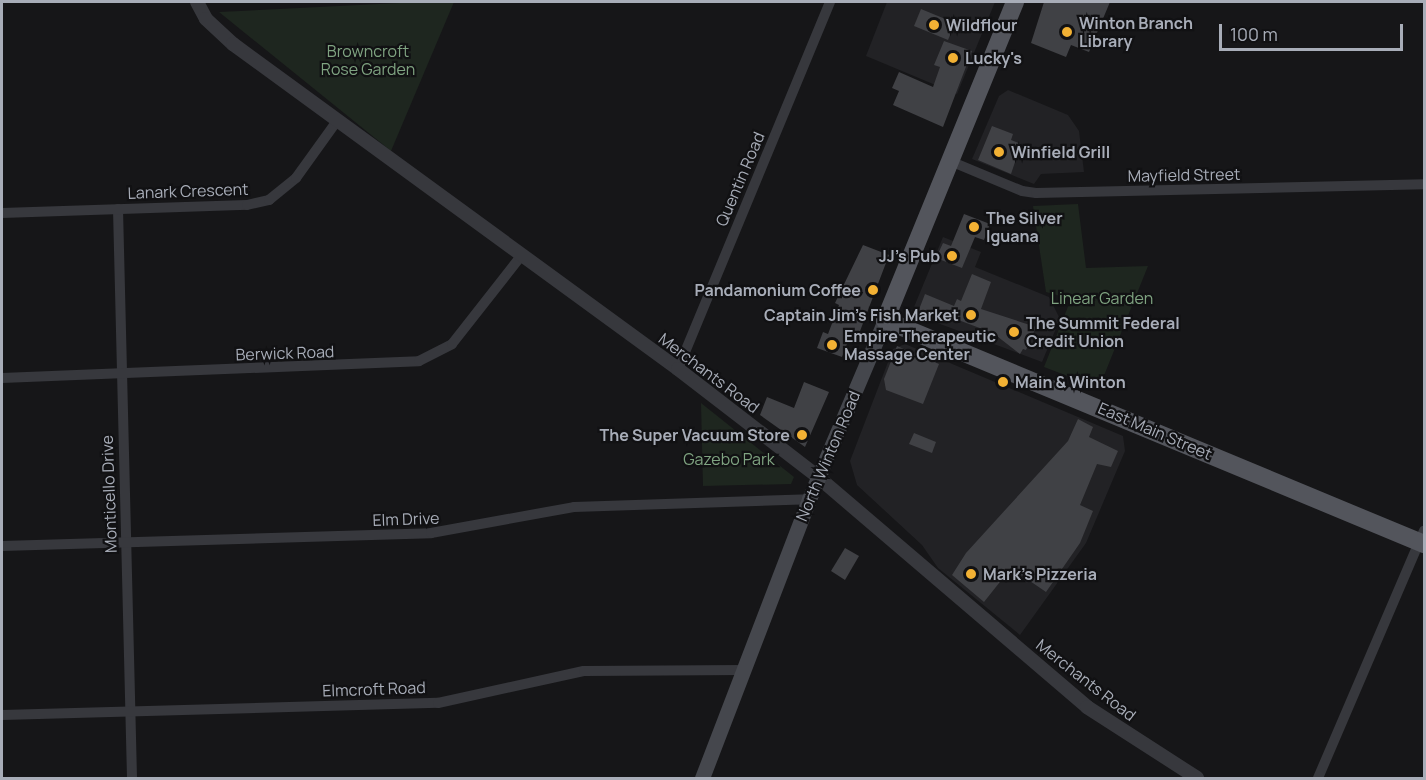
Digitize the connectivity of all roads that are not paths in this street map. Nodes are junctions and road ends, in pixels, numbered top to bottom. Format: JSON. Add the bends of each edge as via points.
{"nodes":[{"id":1,"x":197,"y":2,"type":"edge"},
{"id":2,"x":830,"y":2,"type":"edge"},
{"id":3,"x":1015,"y":2,"type":"edge"},
{"id":4,"x":337,"y":121,"type":"junction"},
{"id":5,"x":950,"y":161,"type":"junction"},
{"id":6,"x":1425,"y":184,"type":"edge"},
{"id":7,"x":118,"y":209,"type":"junction"},
{"id":8,"x":2,"y":213,"type":"edge"},
{"id":9,"x":521,"y":256,"type":"junction"},
{"id":10,"x":885,"y":320,"type":"junction"},
{"id":11,"x":678,"y":369,"type":"junction"},
{"id":12,"x":119,"y":374,"type":"junction"},
{"id":13,"x":2,"y":378,"type":"edge"},
{"id":14,"x":818,"y":477,"type":"junction"},
{"id":15,"x":809,"y":499,"type":"junction"},
{"id":16,"x":1423,"y":539,"type":"edge"},
{"id":17,"x":126,"y":543,"type":"junction"},
{"id":18,"x":2,"y":546,"type":"edge"},
{"id":19,"x":744,"y":670,"type":"junction"},
{"id":20,"x":130,"y":711,"type":"junction"},
{"id":21,"x":2,"y":715,"type":"edge"},
{"id":22,"x":132,"y":778,"type":"edge"},
{"id":23,"x":702,"y":778,"type":"edge"},
{"id":24,"x":1197,"y":778,"type":"edge"},
{"id":25,"x":1318,"y":778,"type":"edge"}],
"edges":[{"from":1,"to":4,"type":"street","name":"Merchants Road","via":[[214,28]]},
{"from":2,"to":11,"type":"street","name":"Quentin Road"},
{"from":3,"to":5,"type":"main road","name":"North Winton Road"},
{"from":4,"to":7,"type":"street","name":"Lanark Crescent","via":[[296,178],[269,200],[247,205]]},
{"from":4,"to":9,"type":"street","name":"Merchants Road"},
{"from":5,"to":6,"type":"street","name":"Mayfield Street","via":[[1022,191],[1036,193]]},
{"from":5,"to":10,"type":"main road","name":"North Winton Road"},
{"from":7,"to":8,"type":"street","name":"Lanark Crescent"},
{"from":7,"to":12,"type":"street","name":"Monticello Drive"},
{"from":9,"to":11,"type":"street","name":"Merchants Road"},
{"from":9,"to":12,"type":"street","name":"Berwick Road","via":[[458,338],[442,351],[419,361]]},
{"from":10,"to":14,"type":"main road","name":"North Winton Road"},
{"from":10,"to":16,"type":"main road","name":"East Main Street"},
{"from":11,"to":14,"type":"street","name":"Merchants Road"},
{"from":12,"to":13,"type":"street","name":"Berwick Road"},
{"from":12,"to":17,"type":"street","name":"Monticello Drive"},
{"from":14,"to":15,"type":"main road","name":"North Winton Road"},
{"from":14,"to":24,"type":"street","name":"Merchants Road","via":[[1087,707]]},
{"from":15,"to":17,"type":"street","name":"Elm Drive","via":[[574,507],[431,533]]},
{"from":15,"to":19,"type":"main road","name":"North Winton Road"},
{"from":16,"to":25,"type":"street"},
{"from":17,"to":18,"type":"street","name":"Elm Drive"},
{"from":17,"to":20,"type":"street","name":"Monticello Drive"},
{"from":19,"to":20,"type":"street","name":"Elmcroft Road","via":[[584,671],[438,703]]},
{"from":19,"to":23,"type":"main road","name":"North Winton Road"},
{"from":20,"to":21,"type":"street","name":"Elmcroft Road"},
{"from":20,"to":22,"type":"street","name":"Monticello Drive"}]}
